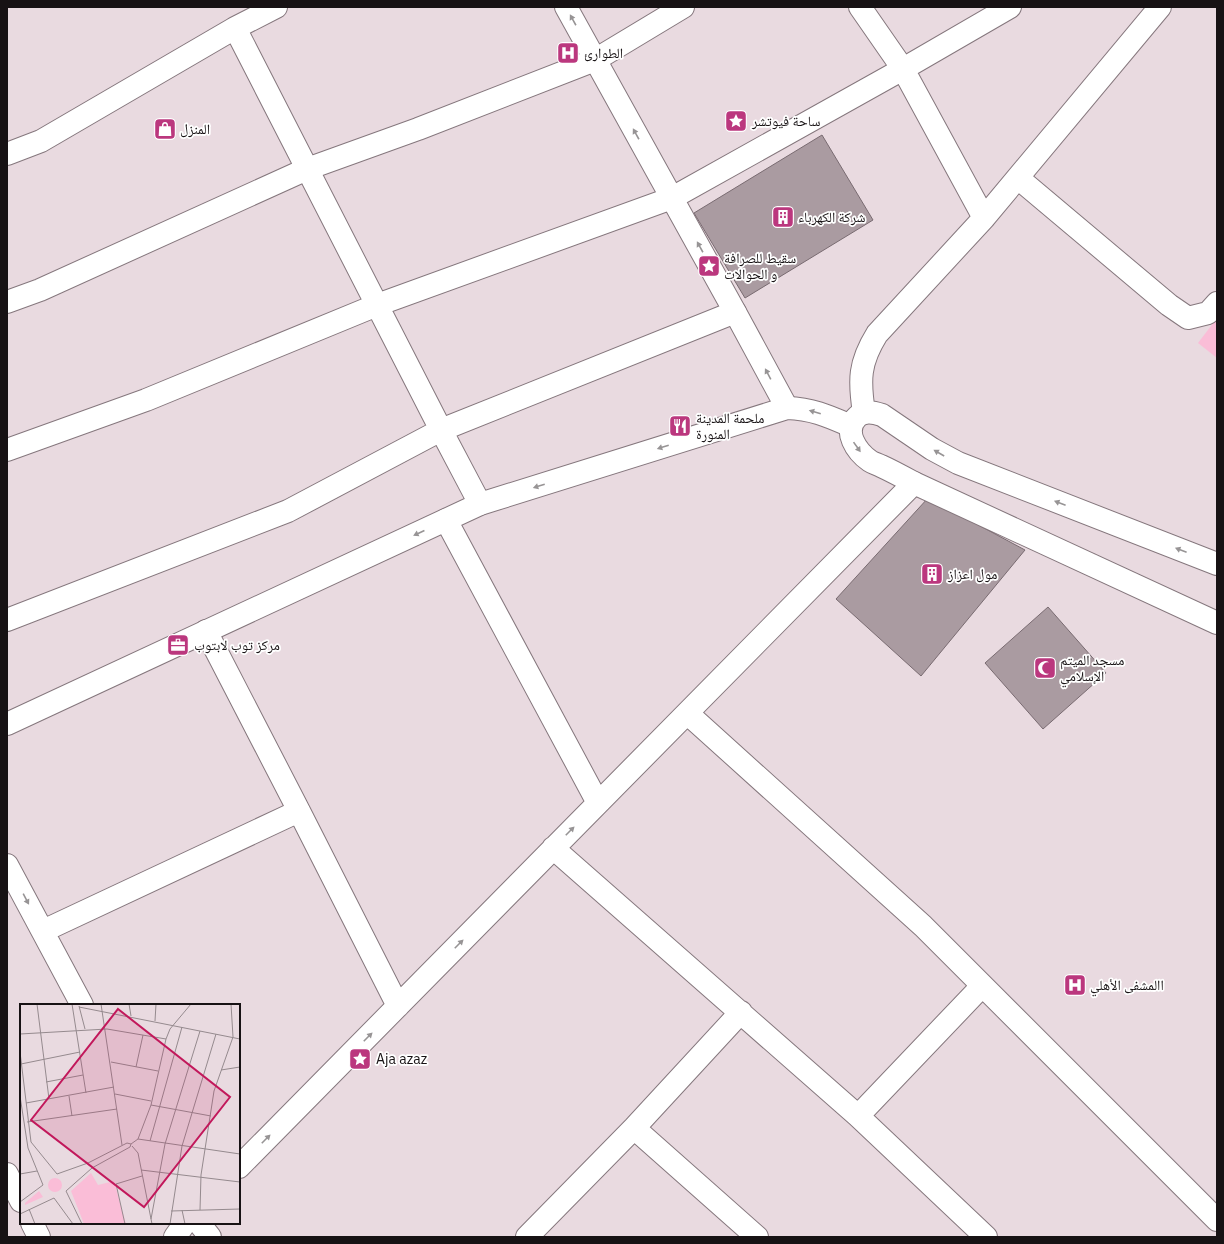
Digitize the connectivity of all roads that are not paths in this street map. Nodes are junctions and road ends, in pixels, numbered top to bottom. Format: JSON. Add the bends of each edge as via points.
{"nodes":[{"id":1,"x":276,"y":7,"type":"edge"},
{"id":2,"x":566,"y":7,"type":"edge"},
{"id":3,"x":683,"y":7,"type":"edge"},
{"id":4,"x":860,"y":7,"type":"edge"},
{"id":5,"x":1010,"y":7,"type":"edge"},
{"id":6,"x":1160,"y":7,"type":"edge"},
{"id":7,"x":235,"y":28,"type":"junction"},
{"id":8,"x":595,"y":60,"type":"junction"},
{"id":9,"x":903,"y":69,"type":"junction"},
{"id":10,"x":7,"y":154,"type":"edge"},
{"id":11,"x":307,"y":169,"type":"junction"},
{"id":12,"x":1018,"y":178,"type":"junction"},
{"id":13,"x":672,"y":198,"type":"junction"},
{"id":14,"x":984,"y":218,"type":"junction"},
{"id":15,"x":7,"y":302,"type":"edge"},
{"id":16,"x":1217,"y":303,"type":"edge"},
{"id":17,"x":377,"y":305,"type":"junction"},
{"id":18,"x":735,"y":312,"type":"junction"},
{"id":19,"x":787,"y":408,"type":"junction"},
{"id":20,"x":858,"y":419,"type":"junction"},
{"id":21,"x":441,"y":430,"type":"junction"},
{"id":22,"x":7,"y":450,"type":"edge"},
{"id":23,"x":914,"y":483,"type":"junction"},
{"id":24,"x":480,"y":504,"type":"junction"},
{"id":25,"x":446,"y":520,"type":"junction"},
{"id":26,"x":1217,"y":564,"type":"edge"},
{"id":27,"x":1216,"y":619,"type":"edge"},
{"id":28,"x":7,"y":620,"type":"edge"},
{"id":29,"x":206,"y":632,"type":"junction"},
{"id":30,"x":687,"y":713,"type":"junction"},
{"id":31,"x":7,"y":724,"type":"edge"},
{"id":32,"x":598,"y":803,"type":"junction"},
{"id":33,"x":299,"y":811,"type":"junction"},
{"id":34,"x":553,"y":848,"type":"junction"},
{"id":35,"x":7,"y":865,"type":"edge"},
{"id":36,"x":43,"y":932,"type":"junction"},
{"id":37,"x":982,"y":986,"type":"junction"},
{"id":38,"x":81,"y":1004,"type":"edge"},
{"id":39,"x":398,"y":1006,"type":"junction"},
{"id":40,"x":741,"y":1012,"type":"junction"},
{"id":41,"x":858,"y":1116,"type":"junction"},
{"id":42,"x":634,"y":1128,"type":"junction"},
{"id":43,"x":240,"y":1166,"type":"edge"},
{"id":44,"x":7,"y":1174,"type":"edge"},
{"id":45,"x":20,"y":1199,"type":"edge"},
{"id":46,"x":1217,"y":1220,"type":"edge"},
{"id":47,"x":32,"y":1224,"type":"edge"},
{"id":48,"x":184,"y":1224,"type":"edge"},
{"id":49,"x":200,"y":1224,"type":"edge"},
{"id":50,"x":39,"y":1237,"type":"edge"},
{"id":51,"x":175,"y":1237,"type":"edge"},
{"id":52,"x":210,"y":1237,"type":"edge"},
{"id":53,"x":527,"y":1237,"type":"edge"},
{"id":54,"x":757,"y":1237,"type":"edge"},
{"id":55,"x":986,"y":1237,"type":"edge"}],
"edges":[{"from":1,"to":7,"type":"street"},
{"from":8,"to":2,"type":"street","one_way":true},
{"from":3,"to":8,"type":"street"},
{"from":4,"to":9,"type":"street"},
{"from":5,"to":9,"type":"street"},
{"from":6,"to":12,"type":"street"},
{"from":7,"to":10,"type":"street","via":[[41,141]]},
{"from":7,"to":11,"type":"street"},
{"from":8,"to":11,"type":"street"},
{"from":13,"to":8,"type":"street","one_way":true},
{"from":9,"to":13,"type":"street"},
{"from":9,"to":14,"type":"street"},
{"from":11,"to":15,"type":"street","via":[[47,287]]},
{"from":11,"to":17,"type":"street"},
{"from":12,"to":14,"type":"street"},
{"from":12,"to":16,"type":"street","via":[[1168,306],[1188,318],[1208,313]]},
{"from":13,"to":17,"type":"street"},
{"from":18,"to":13,"type":"street","one_way":true},
{"from":14,"to":20,"type":"street","via":[[886,324],[870,345],[864,357],[861,373]]},
{"from":17,"to":21,"type":"street"},
{"from":17,"to":22,"type":"street","via":[[146,400]]},
{"from":19,"to":18,"type":"street","one_way":true},
{"from":18,"to":21,"type":"street"},
{"from":20,"to":19,"type":"street","one_way":true,"via":[[802,408]]},
{"from":19,"to":24,"type":"street","one_way":true},
{"from":20,"to":23,"type":"street","one_way":true,"via":[[850,435],[862,454],[870,461]]},
{"from":26,"to":20,"type":"street","one_way":true,"via":[[958,463],[932,449],[882,415],[874,412]]},
{"from":21,"to":24,"type":"street"},
{"from":21,"to":28,"type":"street","via":[[288,511]]},
{"from":23,"to":27,"type":"street"},
{"from":23,"to":30,"type":"street"},
{"from":24,"to":25,"type":"street"},
{"from":25,"to":29,"type":"street","one_way":true},
{"from":25,"to":32,"type":"street"},
{"from":29,"to":31,"type":"street"},
{"from":29,"to":33,"type":"street"},
{"from":30,"to":32,"type":"street"},
{"from":30,"to":37,"type":"street","via":[[923,926]]},
{"from":34,"to":32,"type":"street","one_way":true},
{"from":33,"to":36,"type":"street"},
{"from":33,"to":39,"type":"street"},
{"from":39,"to":34,"type":"street","one_way":true},
{"from":34,"to":40,"type":"street"},
{"from":35,"to":36,"type":"street","one_way":true},
{"from":36,"to":38,"type":"street"},
{"from":37,"to":41,"type":"street"},
{"from":37,"to":46,"type":"street"},
{"from":43,"to":39,"type":"street","one_way":true},
{"from":40,"to":41,"type":"street"},
{"from":40,"to":42,"type":"street"},
{"from":41,"to":55,"type":"street"},
{"from":42,"to":53,"type":"street"},
{"from":42,"to":54,"type":"street"},
{"from":44,"to":45,"type":"street"},
{"from":47,"to":50,"type":"street"},
{"from":48,"to":51,"type":"street"},
{"from":49,"to":52,"type":"street"}]}
